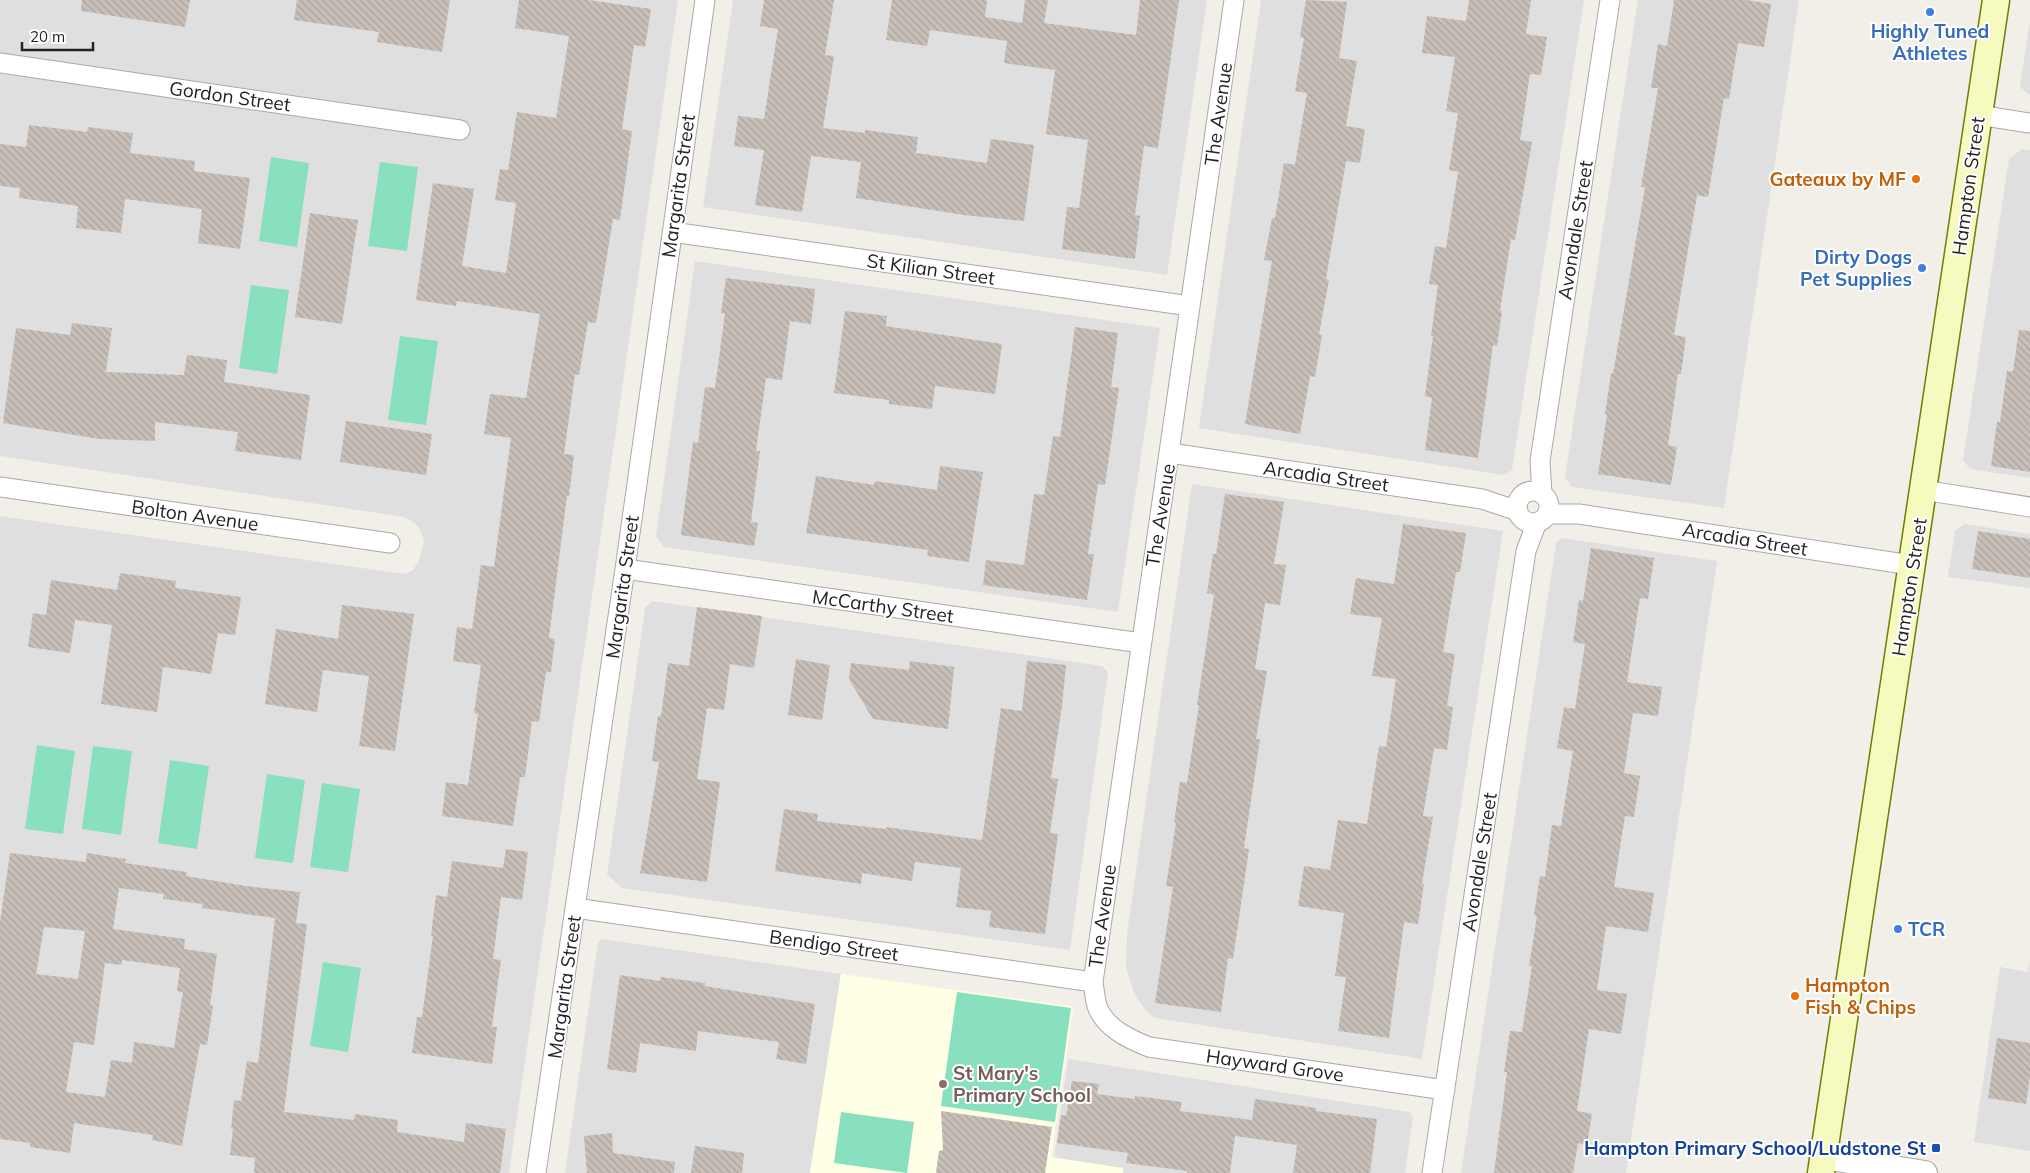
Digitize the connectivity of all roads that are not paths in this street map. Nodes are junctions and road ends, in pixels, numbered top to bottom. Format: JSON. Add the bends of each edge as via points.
{"nodes":[{"id":1,"x":705,"y":0,"type":"edge"},
{"id":2,"x":1234,"y":0,"type":"edge"},
{"id":3,"x":1610,"y":0,"type":"edge"},
{"id":4,"x":1996,"y":0,"type":"edge"},
{"id":5,"x":0,"y":63,"type":"edge"},
{"id":6,"x":1978,"y":115,"type":"junction"},
{"id":7,"x":2030,"y":123,"type":"edge"},
{"id":8,"x":460,"y":130,"type":"dead end"},
{"id":9,"x":672,"y":232,"type":"junction"},
{"id":10,"x":1190,"y":306,"type":"junction"},
{"id":11,"x":1170,"y":453,"type":"junction"},
{"id":12,"x":0,"y":487,"type":"edge"},
{"id":13,"x":1923,"y":490,"type":"junction"},
{"id":14,"x":1533,"y":507,"type":"junction"},
{"id":15,"x":2030,"y":507,"type":"edge"},
{"id":16,"x":390,"y":543,"type":"dead end"},
{"id":17,"x":1911,"y":565,"type":"junction"},
{"id":18,"x":625,"y":569,"type":"junction"},
{"id":19,"x":1141,"y":643,"type":"junction"},
{"id":20,"x":575,"y":908,"type":"junction"},
{"id":21,"x":1093,"y":982,"type":"junction"},
{"id":22,"x":1110,"y":1026,"type":"joint"},
{"id":23,"x":1445,"y":1090,"type":"junction"},
{"id":24,"x":1822,"y":1165,"type":"edge"},
{"id":25,"x":536,"y":1173,"type":"edge"},
{"id":26,"x":1432,"y":1173,"type":"edge"},
{"id":27,"x":1925,"y":1173,"type":"edge"}],
"edges":[{"from":1,"to":9,"type":"street","name":"Margarita Street"},
{"from":2,"to":10,"type":"street","name":"The Avenue"},
{"from":3,"to":14,"type":"street","name":"Avondale Street"},
{"from":4,"to":6,"type":"main road","name":"Hampton Street"},
{"from":5,"to":8,"type":"street","name":"Gordon Street"},
{"from":6,"to":7,"type":"street"},
{"from":6,"to":13,"type":"main road","name":"Hampton Street"},
{"from":9,"to":10,"type":"street","name":"St Kilian Street"},
{"from":9,"to":18,"type":"street","name":"Margarita Street"},
{"from":10,"to":11,"type":"street","name":"The Avenue"},
{"from":11,"to":14,"type":"street","name":"Arcadia Street"},
{"from":11,"to":19,"type":"street","name":"The Avenue"},
{"from":12,"to":16,"type":"street","name":"Bolton Avenue"},
{"from":13,"to":15,"type":"street"},
{"from":13,"to":17,"type":"main road","name":"Hampton Street"},
{"from":14,"to":17,"type":"street","name":"Arcadia Street"},
{"from":14,"to":23,"type":"street","name":"Avondale Street"},
{"from":17,"to":24,"type":"main road","name":"Hampton Street"},
{"from":18,"to":19,"type":"street","name":"McCarthy Street"},
{"from":18,"to":20,"type":"street","name":"Margarita Street"},
{"from":19,"to":21,"type":"street","name":"The Avenue"},
{"from":20,"to":21,"type":"street","name":"Bendigo Street"},
{"from":20,"to":25,"type":"street","name":"Margarita Street"},
{"from":21,"to":22,"type":"street","name":"The Avenue","via":[[1098,1007]]},
{"from":22,"to":23,"type":"street","name":"Hayward Grove","via":[[1127,1038],[1149,1046]]},
{"from":23,"to":26,"type":"street","name":"Avondale Street"},
{"from":24,"to":27,"type":"street"}]}
